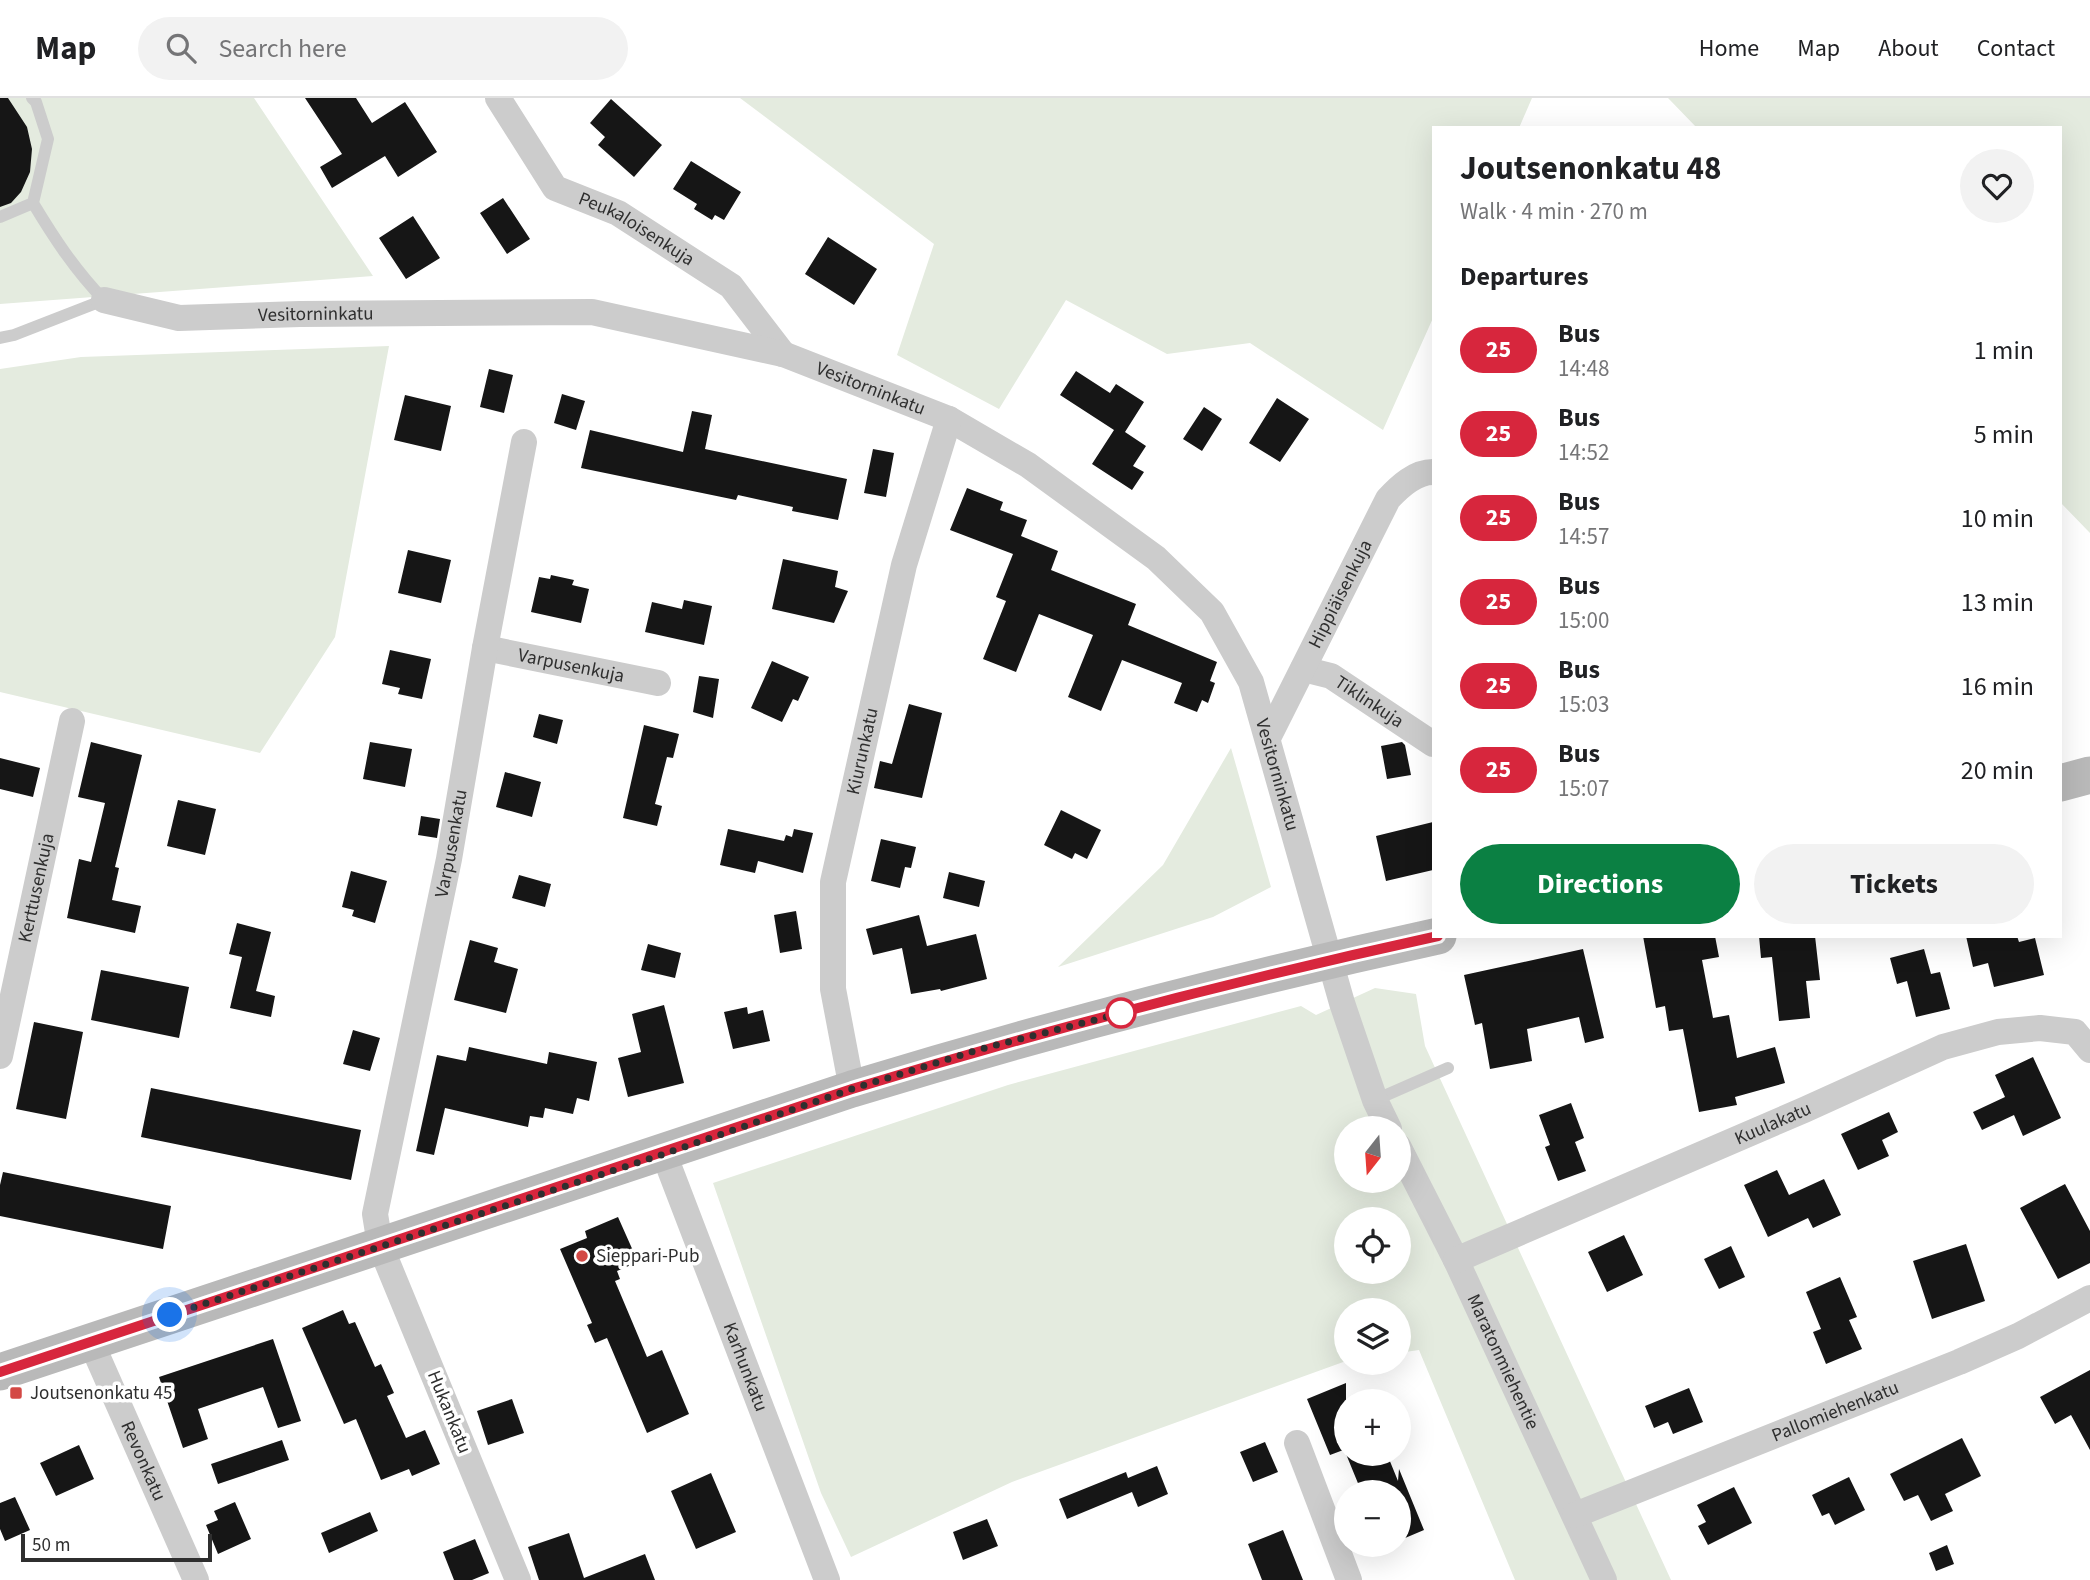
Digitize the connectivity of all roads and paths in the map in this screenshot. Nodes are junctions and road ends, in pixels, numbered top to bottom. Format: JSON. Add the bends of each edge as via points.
{"nodes":[{"id":1,"x":32,"y":98,"type":"edge"},
{"id":2,"x":498,"y":98,"type":"edge"},
{"id":3,"x":33,"y":203,"type":"junction"},
{"id":4,"x":0,"y":217,"type":"edge"},
{"id":5,"x":104,"y":300,"type":"junction"},
{"id":6,"x":0,"y":338,"type":"edge"},
{"id":7,"x":783,"y":354,"type":"junction"},
{"id":8,"x":949,"y":419,"type":"junction"},
{"id":9,"x":524,"y":442,"type":"dead end"},
{"id":10,"x":1432,"y":472,"type":"edge"},
{"id":11,"x":485,"y":648,"type":"junction"},
{"id":12,"x":1303,"y":669,"type":"junction"},
{"id":13,"x":657,"y":683,"type":"dead end"},
{"id":14,"x":72,"y":720,"type":"dead end"},
{"id":15,"x":1268,"y":738,"type":"junction"},
{"id":16,"x":1432,"y":743,"type":"edge"},
{"id":17,"x":2090,"y":775,"type":"edge"},
{"id":18,"x":2062,"y":782,"type":"edge"},
{"id":19,"x":1432,"y":937,"type":"edge"},
{"id":20,"x":1329,"y":960,"type":"junction"},
{"id":21,"x":2090,"y":1050,"type":"edge"},
{"id":22,"x":0,"y":1056,"type":"edge"},
{"id":23,"x":1448,"y":1068,"type":"dead end"},
{"id":24,"x":852,"y":1089,"type":"junction"},
{"id":25,"x":1375,"y":1100,"type":"junction"},
{"id":26,"x":1383,"y":1116,"type":"edge"},
{"id":27,"x":664,"y":1154,"type":"junction"},
{"id":28,"x":1411,"y":1172,"type":"edge"},
{"id":29,"x":380,"y":1245,"type":"junction"},
{"id":30,"x":1456,"y":1260,"type":"junction"},
{"id":31,"x":2090,"y":1298,"type":"edge"},
{"id":32,"x":92,"y":1342,"type":"junction"},
{"id":33,"x":0,"y":1372,"type":"edge"},
{"id":34,"x":1297,"y":1443,"type":"dead end"},
{"id":35,"x":1576,"y":1515,"type":"junction"},
{"id":36,"x":196,"y":1580,"type":"edge"},
{"id":37,"x":518,"y":1580,"type":"edge"},
{"id":38,"x":827,"y":1580,"type":"edge"},
{"id":39,"x":1349,"y":1580,"type":"edge"},
{"id":40,"x":1604,"y":1580,"type":"edge"}],
"edges":[{"from":1,"to":3,"type":"lane","via":[[48,139]]},
{"from":2,"to":7,"type":"street","name":"Peukaloisenkuja","via":[[555,188],[618,213],[731,286]]},
{"from":3,"to":4,"type":"lane"},
{"from":3,"to":5,"type":"lane","via":[[59,246]]},
{"from":5,"to":6,"type":"lane"},
{"from":5,"to":7,"type":"street","name":"Vesitorninkatu","via":[[179,318],[592,312]]},
{"from":7,"to":8,"type":"street","name":"Vesitorninkatu"},
{"from":8,"to":15,"type":"street","name":"Vesitorninkatu","via":[[1028,465],[1156,558],[1212,612],[1251,682]]},
{"from":8,"to":24,"type":"street","name":"Kiurunkatu","via":[[904,565],[833,882],[833,989]]},
{"from":9,"to":11,"type":"street","name":"Varpusenkatu"},
{"from":10,"to":12,"type":"street","name":"Hippiäisenkuja","via":[[1413,477],[1388,499]]},
{"from":11,"to":13,"type":"street","name":"Varpusenkuja"},
{"from":11,"to":29,"type":"street","name":"Varpusenkatu","via":[[449,859],[374,1214]]},
{"from":12,"to":15,"type":"street","name":"Hippiäisenkuja"},
{"from":12,"to":16,"type":"street","name":"Tiklinkuja","via":[[1331,676]]},
{"from":14,"to":22,"type":"street","name":"Kerttusenkuja"},
{"from":15,"to":20,"type":"street","name":"Vesitorninkatu"},
{"from":17,"to":18,"type":"main road"},
{"from":19,"to":20,"type":"main road"},
{"from":20,"to":24,"type":"main road","via":[[981,1049]]},
{"from":20,"to":25,"type":"street"},
{"from":21,"to":30,"type":"street","name":"Kuulakatu","via":[[2075,1032],[2040,1028],[1998,1032],[1943,1047]]},
{"from":23,"to":25,"type":"lane"},
{"from":24,"to":27,"type":"main road"},
{"from":25,"to":26,"type":"street"},
{"from":27,"to":29,"type":"main road"},
{"from":27,"to":38,"type":"street","name":"Karhunkatu"},
{"from":28,"to":30,"type":"street","name":"Maratonmiehentie"},
{"from":29,"to":32,"type":"main road"},
{"from":29,"to":37,"type":"street","name":"Hukankatu"},
{"from":30,"to":35,"type":"street","name":"Maratonmiehentie"},
{"from":31,"to":35,"type":"street","name":"Pallomiehenkatu","via":[[1959,1362]]},
{"from":32,"to":33,"type":"main road"},
{"from":32,"to":36,"type":"street","name":"Revonkatu"},
{"from":34,"to":39,"type":"street"},
{"from":35,"to":40,"type":"street","name":"Maratonmiehentie"}]}
